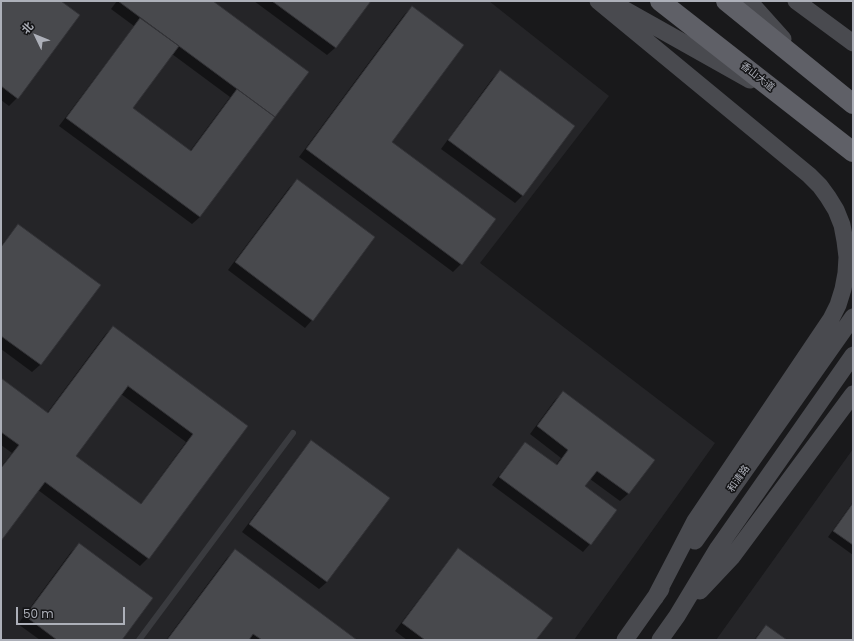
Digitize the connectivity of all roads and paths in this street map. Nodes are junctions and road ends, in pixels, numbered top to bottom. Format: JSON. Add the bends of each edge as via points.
{"nodes":[{"id":1,"x":598,"y":1,"type":"edge"},
{"id":2,"x":609,"y":1,"type":"edge"},
{"id":3,"x":660,"y":1,"type":"edge"},
{"id":4,"x":726,"y":1,"type":"edge"},
{"id":5,"x":749,"y":1,"type":"edge"},
{"id":6,"x":796,"y":1,"type":"edge"},
{"id":7,"x":853,"y":44,"type":"edge"},
{"id":8,"x":811,"y":70,"type":"junction"},
{"id":9,"x":786,"y":100,"type":"junction"},
{"id":10,"x":853,"y":104,"type":"edge"},
{"id":11,"x":853,"y":152,"type":"edge"},
{"id":12,"x":853,"y":317,"type":"edge"},
{"id":13,"x":853,"y":355,"type":"edge"},
{"id":14,"x":853,"y":394,"type":"edge"},
{"id":15,"x":293,"y":433,"type":"dead end"},
{"id":16,"x":655,"y":598,"type":"junction"},
{"id":17,"x":677,"y":616,"type":"junction"},
{"id":18,"x":139,"y":640,"type":"edge"},
{"id":19,"x":625,"y":640,"type":"edge"},
{"id":20,"x":660,"y":640,"type":"edge"}],
"edges":[{"from":1,"to":16,"type":"main road","via":[[809,175],[836,210],[846,241],[843,289],[831,319],[696,521]]},
{"from":2,"to":9,"type":"main road"},
{"from":3,"to":9,"type":"highway","name":"香山大道"},
{"from":4,"to":8,"type":"highway"},
{"from":5,"to":8,"type":"main road"},
{"from":6,"to":7,"type":"main road"},
{"from":8,"to":10,"type":"highway"},
{"from":9,"to":11,"type":"highway","name":"香山大道"},
{"from":12,"to":16,"type":"main road","name":"和清路"},
{"from":13,"to":17,"type":"main road","via":[[718,548]]},
{"from":14,"to":17,"type":"main road","via":[[732,557]]},
{"from":15,"to":18,"type":"lane"},
{"from":16,"to":19,"type":"main road","name":"和清路"},
{"from":17,"to":20,"type":"main road"}]}
